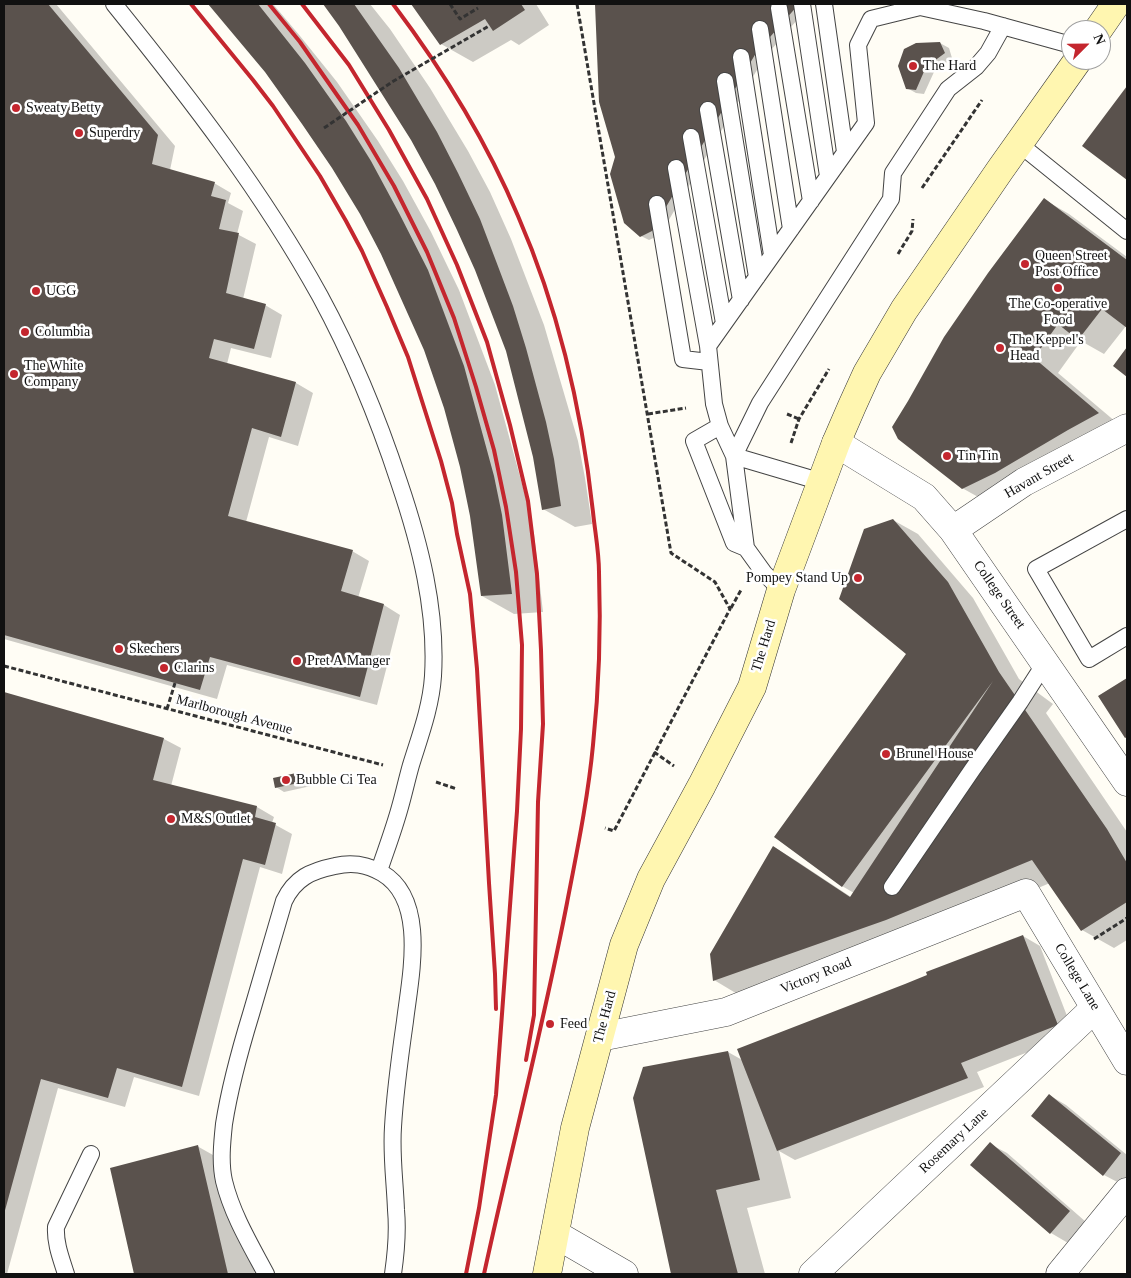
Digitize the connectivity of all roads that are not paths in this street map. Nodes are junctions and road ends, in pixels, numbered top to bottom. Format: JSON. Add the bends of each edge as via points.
{"nodes":[{"id":1,"x":114,"y":4,"type":"edge"},
{"id":2,"x":802,"y":4,"type":"edge"},
{"id":3,"x":824,"y":4,"type":"edge"},
{"id":4,"x":1116,"y":4,"type":"edge"},
{"id":5,"x":1120,"y":4,"type":"edge"},
{"id":6,"x":1127,"y":6,"type":"edge"},
{"id":7,"x":779,"y":8,"type":"dead end"},
{"id":8,"x":1105,"y":20,"type":"edge"},
{"id":9,"x":1003,"y":26,"type":"junction"},
{"id":10,"x":760,"y":29,"type":"dead end"},
{"id":11,"x":1061,"y":42,"type":"edge"},
{"id":12,"x":741,"y":57,"type":"dead end"},
{"id":13,"x":1071,"y":70,"type":"edge"},
{"id":14,"x":725,"y":82,"type":"dead end"},
{"id":15,"x":708,"y":110,"type":"dead end"},
{"id":16,"x":691,"y":137,"type":"dead end"},
{"id":17,"x":1018,"y":143,"type":"junction"},
{"id":18,"x":845,"y":152,"type":"junction"},
{"id":19,"x":676,"y":168,"type":"dead end"},
{"id":20,"x":828,"y":176,"type":"junction"},
{"id":21,"x":811,"y":201,"type":"junction"},
{"id":22,"x":657,"y":204,"type":"dead end"},
{"id":23,"x":791,"y":229,"type":"junction"},
{"id":24,"x":1127,"y":231,"type":"edge"},
{"id":25,"x":772,"y":255,"type":"junction"},
{"id":26,"x":757,"y":277,"type":"junction"},
{"id":27,"x":741,"y":300,"type":"junction"},
{"id":28,"x":724,"y":323,"type":"junction"},
{"id":29,"x":708,"y":354,"type":"junction"},
{"id":30,"x":720,"y":426,"type":"junction"},
{"id":31,"x":1127,"y":428,"type":"edge"},
{"id":32,"x":836,"y":443,"type":"junction"},
{"id":33,"x":734,"y":456,"type":"junction"},
{"id":34,"x":822,"y":482,"type":"junction"},
{"id":35,"x":1127,"y":519,"type":"edge"},
{"id":36,"x":953,"y":530,"type":"junction"},
{"id":37,"x":746,"y":548,"type":"junction"},
{"id":38,"x":781,"y":590,"type":"junction"},
{"id":39,"x":1127,"y":636,"type":"edge"},
{"id":40,"x":1045,"y":662,"type":"junction"},
{"id":41,"x":1127,"y":781,"type":"edge"},
{"id":42,"x":379,"y":871,"type":"junction"},
{"id":43,"x":892,"y":887,"type":"dead end"},
{"id":44,"x":1026,"y":893,"type":"joint"},
{"id":45,"x":1095,"y":1008,"type":"junction"},
{"id":46,"x":600,"y":1037,"type":"junction"},
{"id":47,"x":1127,"y":1061,"type":"edge"},
{"id":48,"x":91,"y":1154,"type":"dead end"},
{"id":49,"x":1127,"y":1194,"type":"edge"},
{"id":50,"x":555,"y":1234,"type":"junction"},
{"id":51,"x":66,"y":1274,"type":"edge"},
{"id":52,"x":266,"y":1274,"type":"edge"},
{"id":53,"x":393,"y":1274,"type":"edge"},
{"id":54,"x":547,"y":1274,"type":"edge"},
{"id":55,"x":624,"y":1274,"type":"edge"},
{"id":56,"x":813,"y":1274,"type":"edge"},
{"id":57,"x":1060,"y":1274,"type":"edge"}],
"edges":[{"from":1,"to":42,"type":"lane","via":[[216,135],[285,236],[320,297],[381,428],[416,536],[432,629],[433,676],[428,711]]},
{"from":2,"to":20,"type":"lane"},
{"from":3,"to":18,"type":"lane"},
{"from":4,"to":8,"type":"main road"},
{"from":5,"to":6,"type":"street"},
{"from":7,"to":21,"type":"lane"},
{"from":9,"to":11,"type":"lane"},
{"from":9,"to":18,"type":"lane","via":[[920,7],[871,19],[858,45],[866,123]]},
{"from":9,"to":33,"type":"lane","via":[[976,67],[948,89],[893,173],[891,199],[760,403]]},
{"from":10,"to":23,"type":"lane"},
{"from":12,"to":25,"type":"lane"},
{"from":13,"to":17,"type":"main road","name":"The Hard"},
{"from":14,"to":26,"type":"lane"},
{"from":15,"to":27,"type":"lane"},
{"from":16,"to":28,"type":"lane"},
{"from":17,"to":24,"type":"lane"},
{"from":17,"to":32,"type":"main road","name":"The Hard","via":[[904,310],[867,373]]},
{"from":18,"to":20,"type":"lane"},
{"from":19,"to":29,"type":"lane"},
{"from":20,"to":21,"type":"lane"},
{"from":21,"to":23,"type":"lane"},
{"from":22,"to":29,"type":"lane","via":[[683,359]]},
{"from":23,"to":25,"type":"lane"},
{"from":25,"to":26,"type":"lane"},
{"from":26,"to":27,"type":"lane"},
{"from":27,"to":28,"type":"lane"},
{"from":28,"to":29,"type":"lane"},
{"from":29,"to":30,"type":"lane"},
{"from":30,"to":33,"type":"lane"},
{"from":30,"to":37,"type":"lane","via":[[694,441],[734,543]]},
{"from":31,"to":36,"type":"street","name":"Havant Street","via":[[1024,482]]},
{"from":32,"to":34,"type":"main road","name":"The Hard"},
{"from":32,"to":36,"type":"street","name":"College Street","via":[[924,497]]},
{"from":33,"to":34,"type":"lane"},
{"from":33,"to":37,"type":"lane"},
{"from":34,"to":38,"type":"main road","name":"The Hard"},
{"from":35,"to":39,"type":"lane","via":[[1036,569],[1089,659]]},
{"from":36,"to":40,"type":"street","name":"College Street"},
{"from":37,"to":38,"type":"lane"},
{"from":38,"to":46,"type":"main road","name":"The Hard","via":[[752,687],[651,879],[627,937]]},
{"from":40,"to":41,"type":"street","name":"College Street"},
{"from":40,"to":43,"type":"lane"},
{"from":42,"to":52,"type":"lane","via":[[360,864],[340,864],[309,874],[292,887],[284,901],[237,1061],[222,1139],[222,1166],[240,1226]]},
{"from":42,"to":53,"type":"lane","via":[[395,883],[401,893],[409,910],[412,936],[392,1140],[396,1211]]},
{"from":44,"to":45,"type":"street","name":"College Lane"},
{"from":44,"to":46,"type":"street","name":"Victory Road","via":[[726,1012]]},
{"from":45,"to":47,"type":"street","name":"College Lane"},
{"from":45,"to":56,"type":"street","name":"Rosemary Lane"},
{"from":46,"to":50,"type":"main road","name":"The Hard","via":[[575,1128]]},
{"from":48,"to":51,"type":"lane","via":[[56,1227],[56,1244]]},
{"from":49,"to":57,"type":"street"},
{"from":50,"to":54,"type":"main road","name":"The Hard"},
{"from":50,"to":55,"type":"street"}]}
